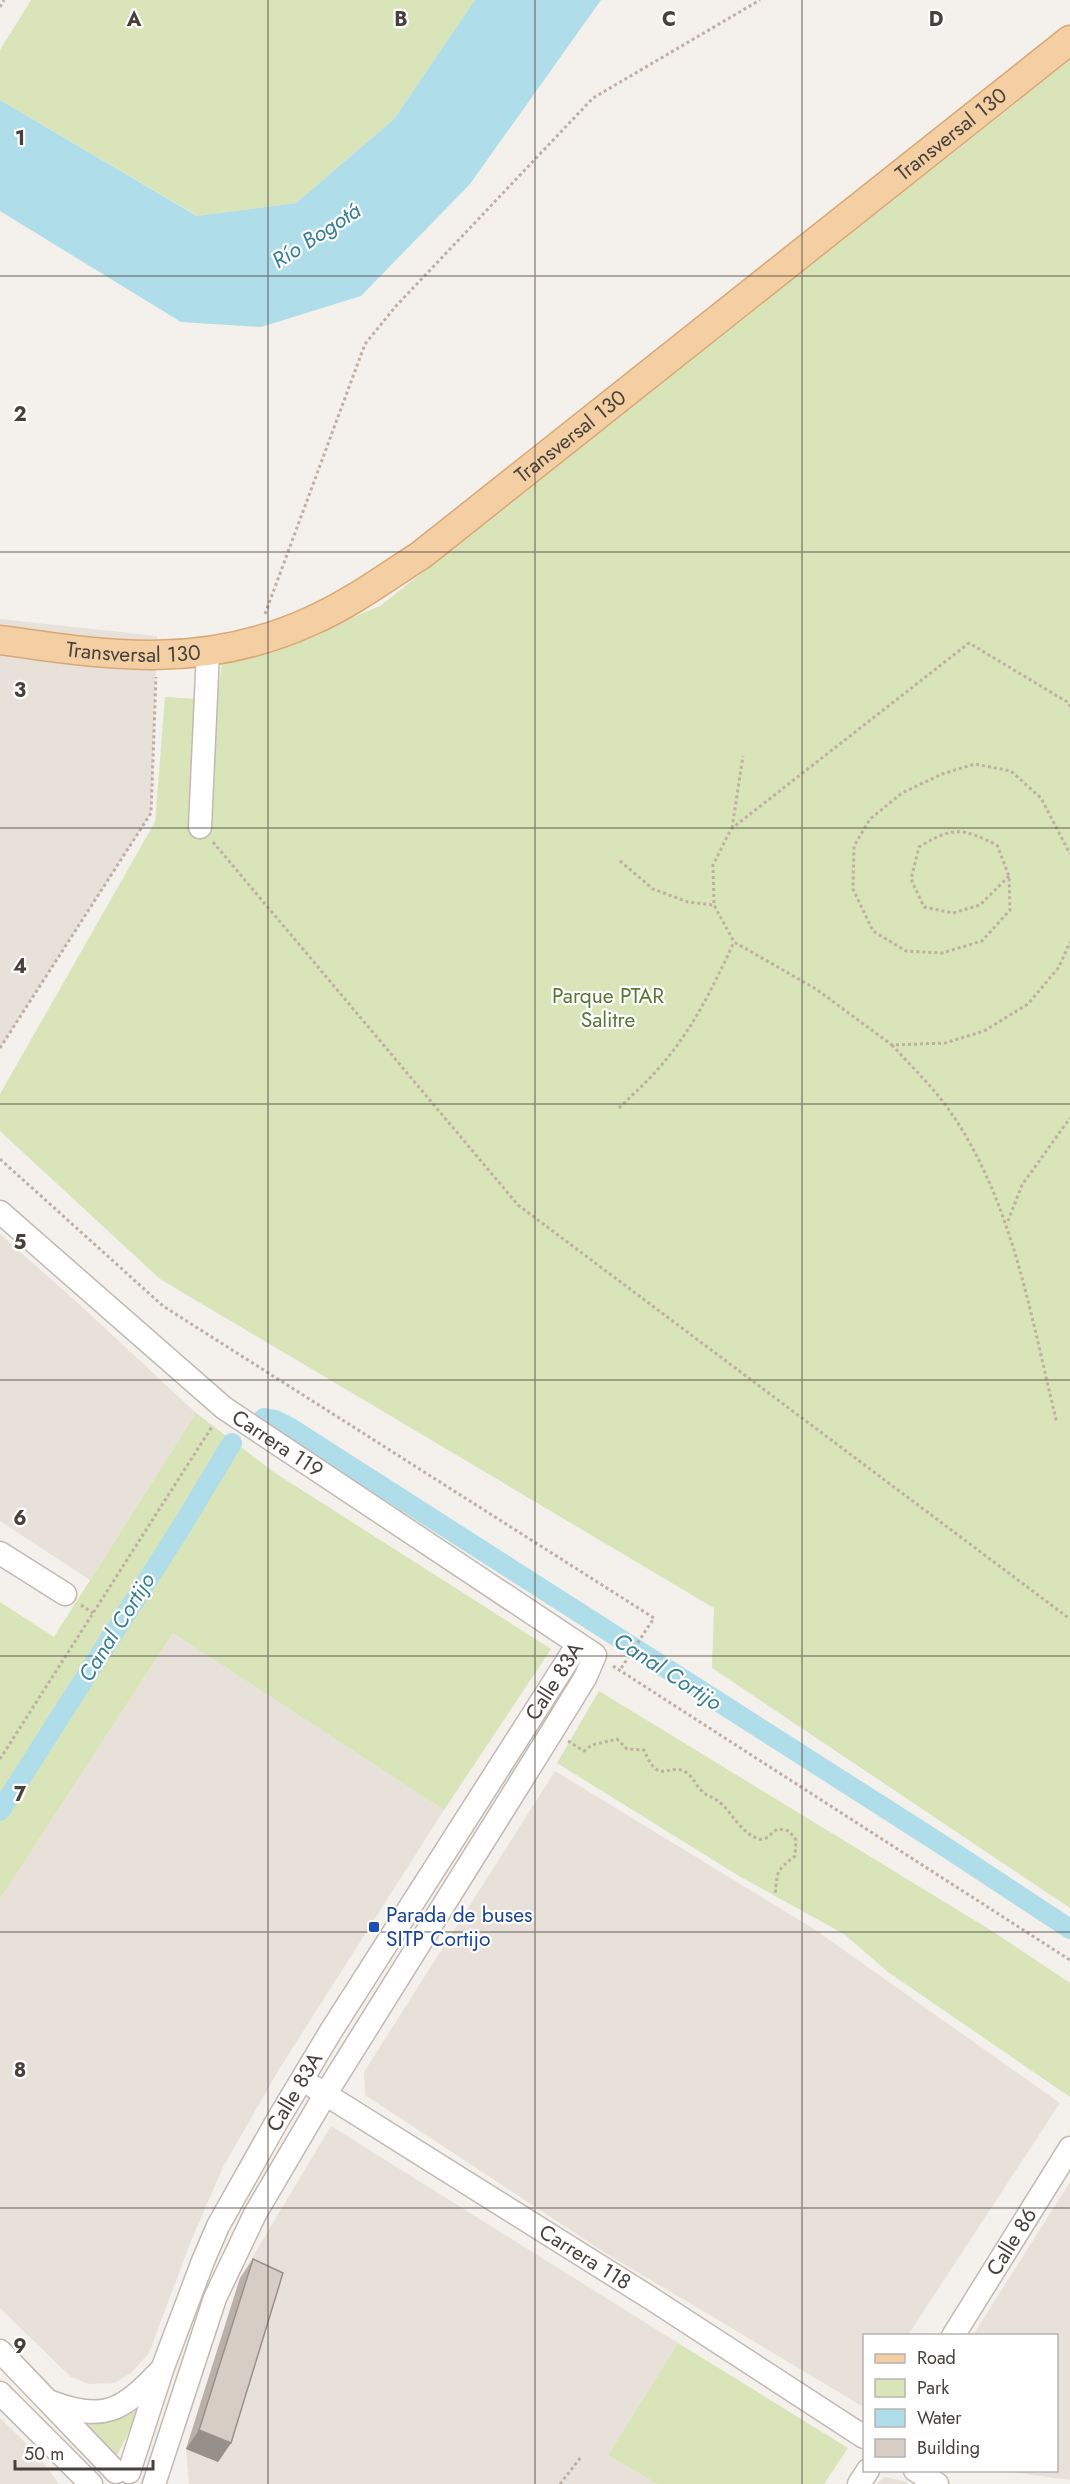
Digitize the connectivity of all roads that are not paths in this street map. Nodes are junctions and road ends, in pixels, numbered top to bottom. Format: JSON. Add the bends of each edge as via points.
{"nodes":[{"id":1,"x":1070,"y":40,"type":"edge"},
{"id":2,"x":0,"y":640,"type":"edge"},
{"id":3,"x":208,"y":652,"type":"junction"},
{"id":4,"x":200,"y":827,"type":"road end"},
{"id":5,"x":0,"y":1212,"type":"edge"},
{"id":6,"x":0,"y":1553,"type":"edge"},
{"id":7,"x":65,"y":1594,"type":"dead end"},
{"id":8,"x":578,"y":1644,"type":"junction"},
{"id":9,"x":303,"y":2078,"type":"junction"},
{"id":10,"x":326,"y":2095,"type":"junction"},
{"id":11,"x":1070,"y":2148,"type":"edge"},
{"id":12,"x":954,"y":2334,"type":"edge"},
{"id":13,"x":0,"y":2351,"type":"edge"},
{"id":14,"x":164,"y":2367,"type":"junction"},
{"id":15,"x":0,"y":2393,"type":"edge"},
{"id":16,"x":48,"y":2402,"type":"junction"},
{"id":17,"x":863,"y":2436,"type":"edge"},
{"id":18,"x":918,"y":2472,"type":"edge"},
{"id":19,"x":123,"y":2478,"type":"edge"},
{"id":20,"x":91,"y":2484,"type":"edge"},
{"id":21,"x":154,"y":2484,"type":"edge"},
{"id":22,"x":937,"y":2484,"type":"edge"}],
"edges":[{"from":1,"to":3,"type":"main road","name":"Transversal 130","via":[[421,555],[350,602],[311,621],[272,637]]},
{"from":2,"to":3,"type":"main road","name":"Transversal 130","via":[[157,656]]},
{"from":3,"to":4,"type":"street"},
{"from":5,"to":8,"type":"street","name":"Carrera 119","via":[[224,1408]]},
{"from":6,"to":7,"type":"street"},
{"from":8,"to":9,"type":"street","name":"Calle 83A"},
{"from":8,"to":10,"type":"street","name":"Calle 83A","via":[[596,1655],[585,1678]]},
{"from":9,"to":10,"type":"street","name":"Carrera 118"},
{"from":9,"to":14,"type":"street","name":"Calle 83A","via":[[219,2226]]},
{"from":10,"to":17,"type":"street","name":"Carrera 118"},
{"from":10,"to":21,"type":"street","name":"Calle 83A","via":[[255,2214],[215,2298]]},
{"from":11,"to":12,"type":"street","name":"Calle 86"},
{"from":13,"to":16,"type":"street"},
{"from":14,"to":16,"type":"street","via":[[134,2399],[116,2409],[81,2411]]},
{"from":14,"to":19,"type":"street","name":"Calle 83A"},
{"from":15,"to":20,"type":"street"},
{"from":16,"to":19,"type":"street"},
{"from":18,"to":22,"type":"street"}]}
